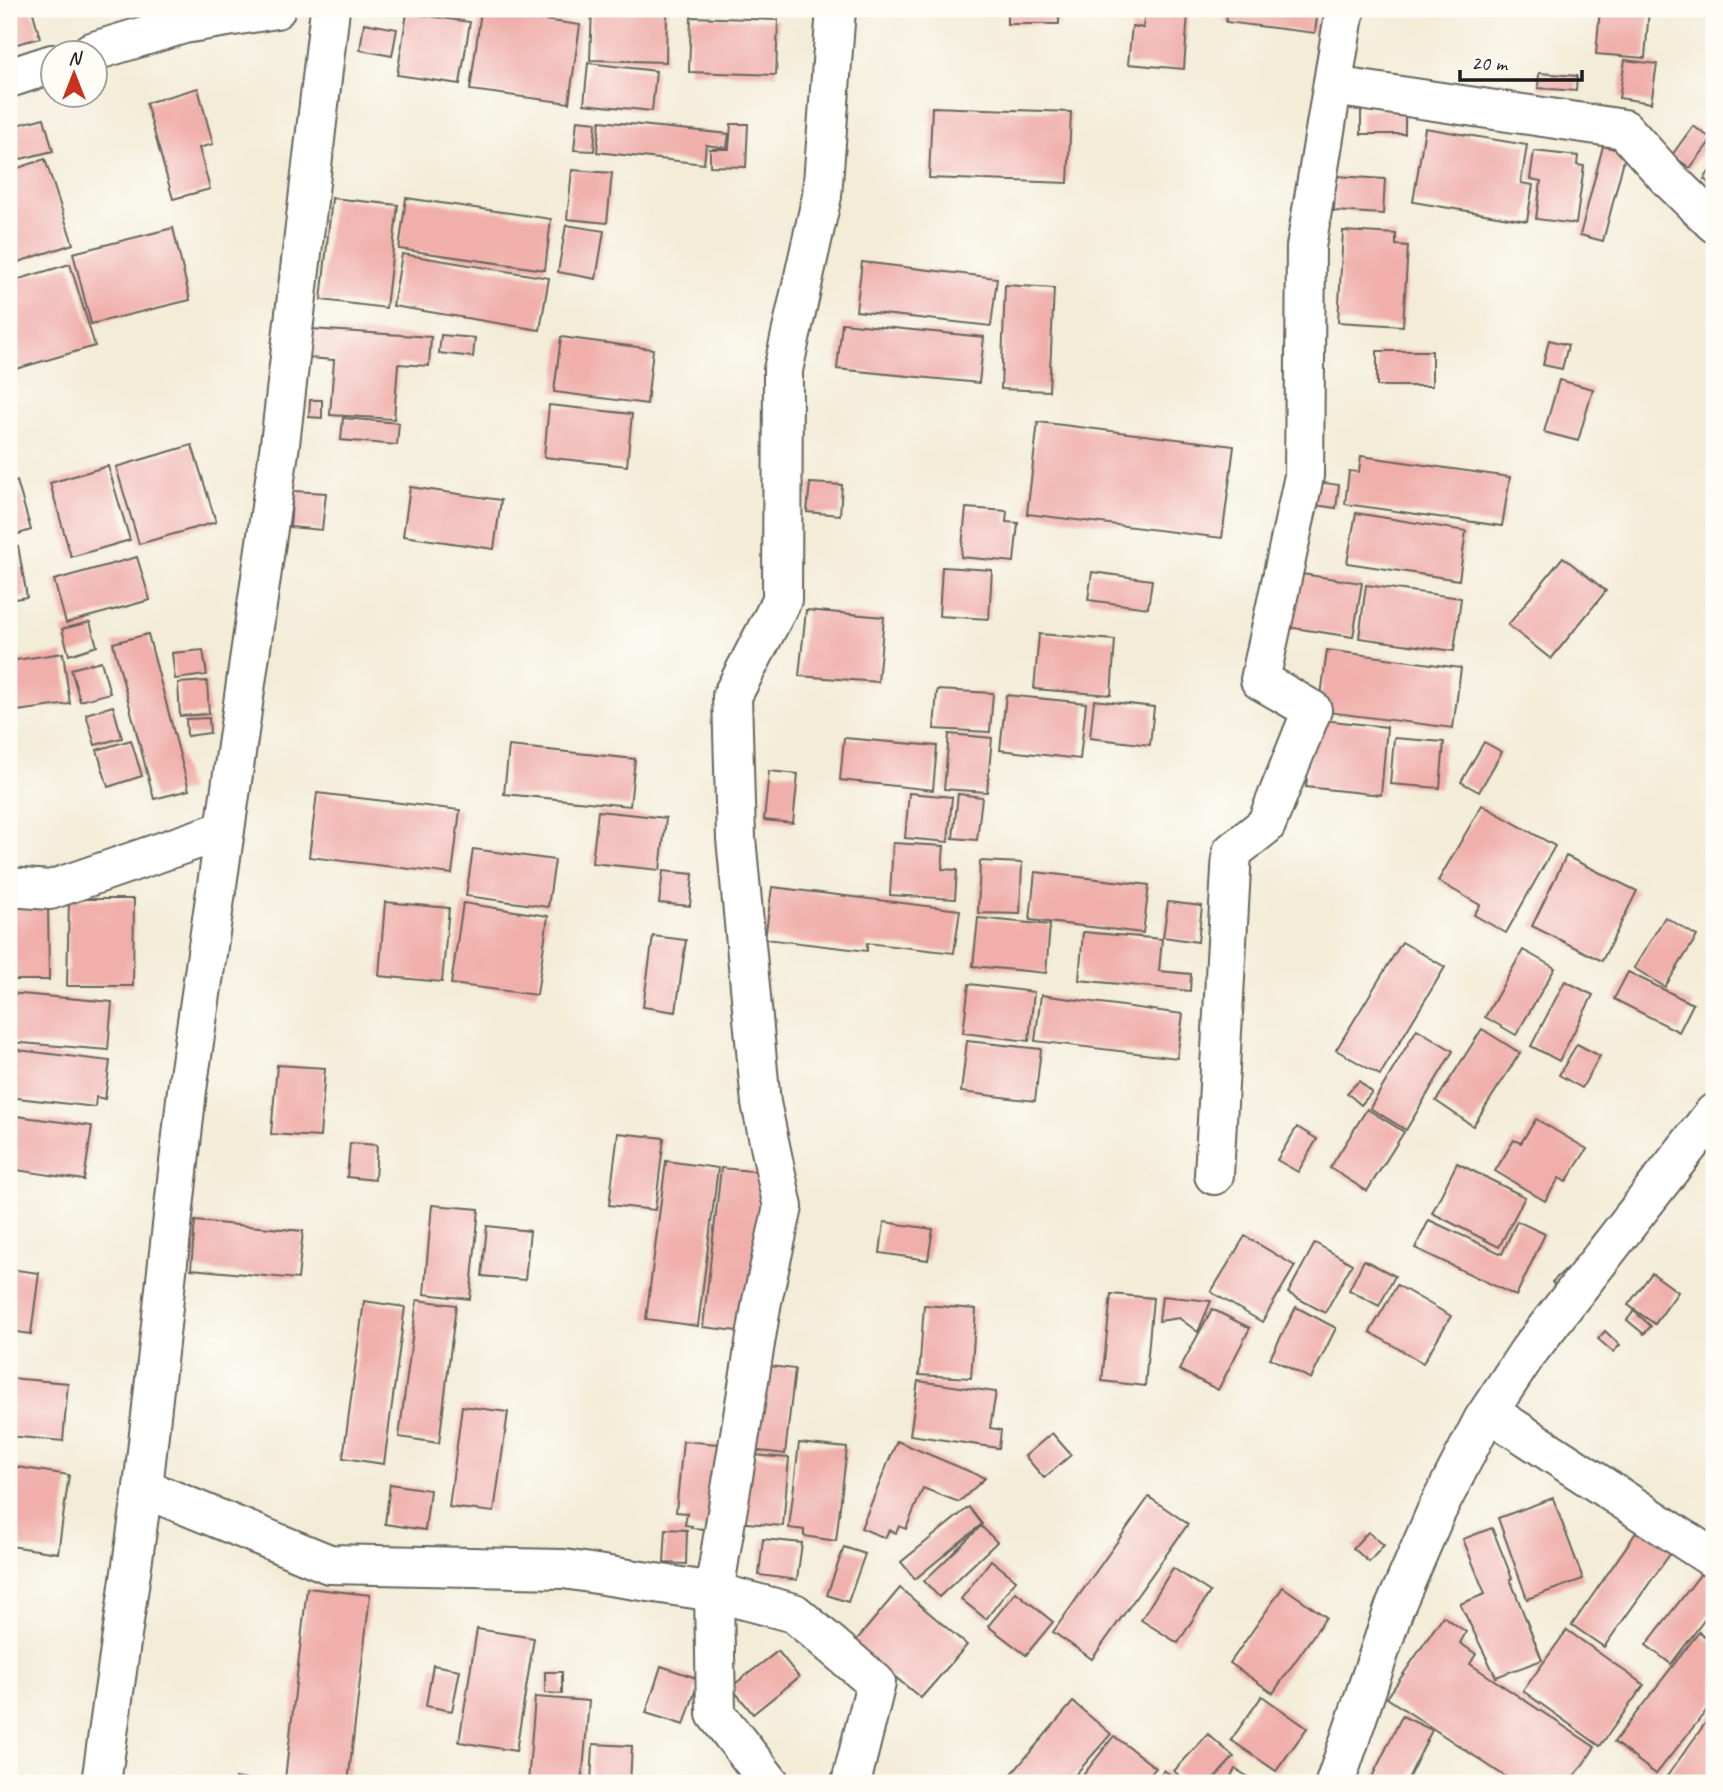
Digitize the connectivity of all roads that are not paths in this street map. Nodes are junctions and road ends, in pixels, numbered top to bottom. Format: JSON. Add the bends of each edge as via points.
{"nodes":[{"id":1,"x":276,"y":9,"type":"edge"},
{"id":2,"x":330,"y":9,"type":"edge"},
{"id":3,"x":836,"y":9,"type":"edge"},
{"id":4,"x":1345,"y":9,"type":"edge"},
{"id":5,"x":182,"y":16,"type":"edge"},
{"id":6,"x":108,"y":45,"type":"edge"},
{"id":7,"x":38,"y":69,"type":"edge"},
{"id":8,"x":9,"y":78,"type":"edge"},
{"id":9,"x":1333,"y":86,"type":"junction"},
{"id":10,"x":1714,"y":223,"type":"edge"},
{"id":11,"x":225,"y":830,"type":"junction"},
{"id":12,"x":9,"y":887,"type":"edge"},
{"id":13,"x":1714,"y":1113,"type":"edge"},
{"id":14,"x":1214,"y":1175,"type":"dead end"},
{"id":15,"x":1489,"y":1412,"type":"junction"},
{"id":16,"x":144,"y":1488,"type":"junction"},
{"id":17,"x":1714,"y":1559,"type":"edge"},
{"id":18,"x":715,"y":1592,"type":"junction"},
{"id":19,"x":101,"y":1783,"type":"edge"},
{"id":20,"x":770,"y":1783,"type":"edge"},
{"id":21,"x":851,"y":1783,"type":"edge"},
{"id":22,"x":1335,"y":1783,"type":"edge"}],
"edges":[{"from":1,"to":5,"type":"street"},
{"from":2,"to":11,"type":"street","via":[[280,444]]},
{"from":3,"to":18,"type":"street","via":[[822,196],[783,370],[782,600],[732,696],[736,838],[761,1103],[783,1207],[762,1301]]},
{"from":4,"to":9,"type":"street"},
{"from":5,"to":6,"type":"street"},
{"from":7,"to":8,"type":"street"},
{"from":9,"to":10,"type":"street","via":[[1624,129]]},
{"from":9,"to":14,"type":"street","via":[[1306,247],[1304,477],[1260,680],[1312,710],[1266,825],[1233,852]]},
{"from":11,"to":12,"type":"street","via":[[50,890]]},
{"from":11,"to":16,"type":"street","via":[[187,1090]]},
{"from":13,"to":15,"type":"street","via":[[1528,1352]]},
{"from":15,"to":17,"type":"street"},
{"from":15,"to":22,"type":"street","via":[[1436,1512],[1394,1609]]},
{"from":16,"to":18,"type":"street","via":[[329,1564],[564,1569]]},
{"from":16,"to":19,"type":"street"},
{"from":18,"to":20,"type":"street","via":[[716,1714]]},
{"from":18,"to":21,"type":"street","via":[[794,1613],[876,1683]]}]}
